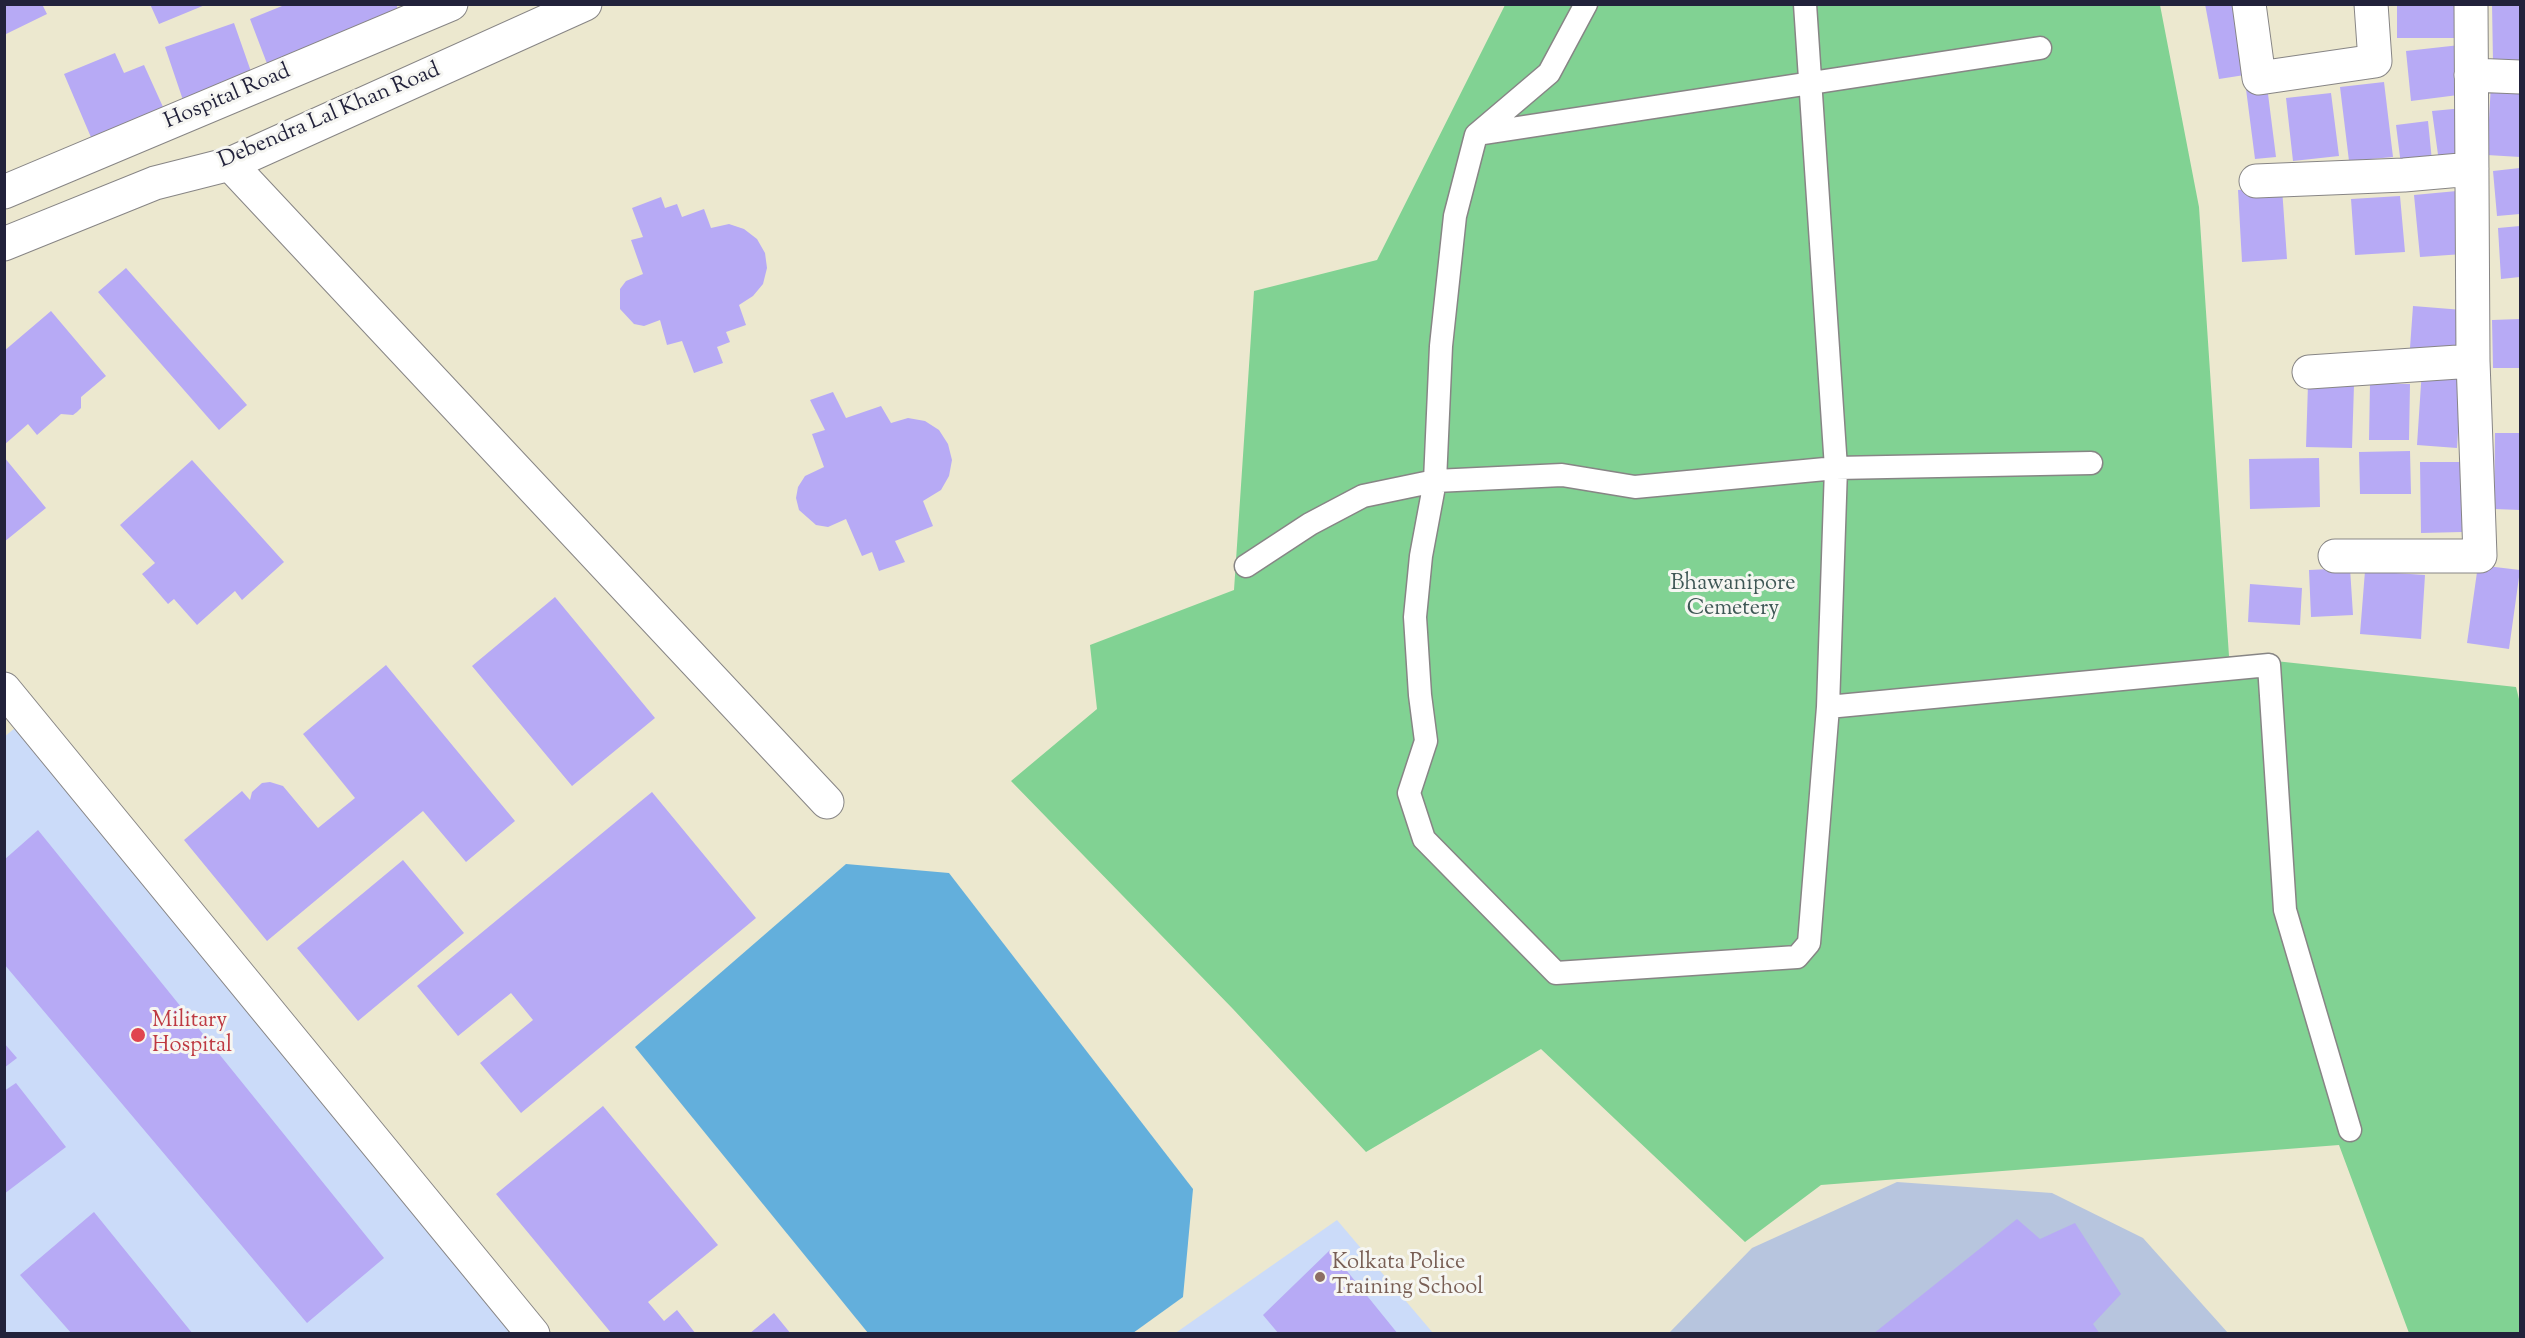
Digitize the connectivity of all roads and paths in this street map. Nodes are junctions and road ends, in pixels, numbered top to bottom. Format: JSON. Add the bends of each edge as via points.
{"nodes":[{"id":1,"x":451,"y":4,"type":"edge"},
{"id":2,"x":585,"y":4,"type":"edge"},
{"id":3,"x":1586,"y":4,"type":"edge"},
{"id":4,"x":1805,"y":4,"type":"edge"},
{"id":5,"x":2249,"y":4,"type":"edge"},
{"id":6,"x":2371,"y":4,"type":"edge"},
{"id":7,"x":2471,"y":4,"type":"edge"},
{"id":8,"x":2040,"y":48,"type":"dead end"},
{"id":9,"x":2471,"y":75,"type":"junction"},
{"id":10,"x":2520,"y":76,"type":"edge"},
{"id":11,"x":1811,"y":85,"type":"junction"},
{"id":12,"x":1476,"y":135,"type":"junction"},
{"id":13,"x":230,"y":164,"type":"junction"},
{"id":14,"x":2472,"y":169,"type":"junction"},
{"id":15,"x":2256,"y":181,"type":"dead end"},
{"id":16,"x":4,"y":192,"type":"edge"},
{"id":17,"x":6,"y":239,"type":"edge"},
{"id":18,"x":2473,"y":361,"type":"junction"},
{"id":19,"x":2309,"y":372,"type":"dead end"},
{"id":20,"x":2091,"y":463,"type":"dead end"},
{"id":21,"x":1836,"y":468,"type":"junction"},
{"id":22,"x":1435,"y":481,"type":"junction"},
{"id":23,"x":2334,"y":556,"type":"dead end"},
{"id":24,"x":1246,"y":566,"type":"dead end"},
{"id":25,"x":4,"y":689,"type":"edge"},
{"id":26,"x":1828,"y":706,"type":"junction"},
{"id":27,"x":827,"y":802,"type":"dead end"},
{"id":28,"x":2350,"y":1130,"type":"dead end"},
{"id":29,"x":533,"y":1334,"type":"edge"}],
"edges":[{"from":1,"to":16,"type":"street","name":"Hospital Road"},
{"from":2,"to":13,"type":"street","name":"Debendra Lal Khan Road"},
{"from":3,"to":12,"type":"lane","via":[[1549,74]]},
{"from":4,"to":11,"type":"lane"},
{"from":5,"to":6,"type":"street","via":[[2259,78],[2375,61]]},
{"from":7,"to":9,"type":"street"},
{"from":8,"to":11,"type":"lane"},
{"from":9,"to":10,"type":"street"},
{"from":9,"to":14,"type":"street"},
{"from":11,"to":12,"type":"lane"},
{"from":11,"to":21,"type":"lane"},
{"from":12,"to":22,"type":"lane","via":[[1455,216],[1441,346]]},
{"from":13,"to":17,"type":"street","name":"Debendra Lal Khan Road","via":[[154,183]]},
{"from":13,"to":27,"type":"street"},
{"from":14,"to":15,"type":"street"},
{"from":14,"to":18,"type":"street"},
{"from":18,"to":19,"type":"street"},
{"from":18,"to":23,"type":"street","via":[[2480,556]]},
{"from":20,"to":21,"type":"lane"},
{"from":21,"to":22,"type":"lane","via":[[1635,487],[1562,475]]},
{"from":21,"to":26,"type":"lane"},
{"from":22,"to":24,"type":"lane","via":[[1363,496],[1310,524]]},
{"from":22,"to":26,"type":"lane","via":[[1414,617],[1426,741],[1409,793],[1424,840],[1556,973],[1797,957],[1809,943]]},
{"from":25,"to":29,"type":"street"},
{"from":26,"to":28,"type":"lane","via":[[2270,665],[2285,910]]}]}
